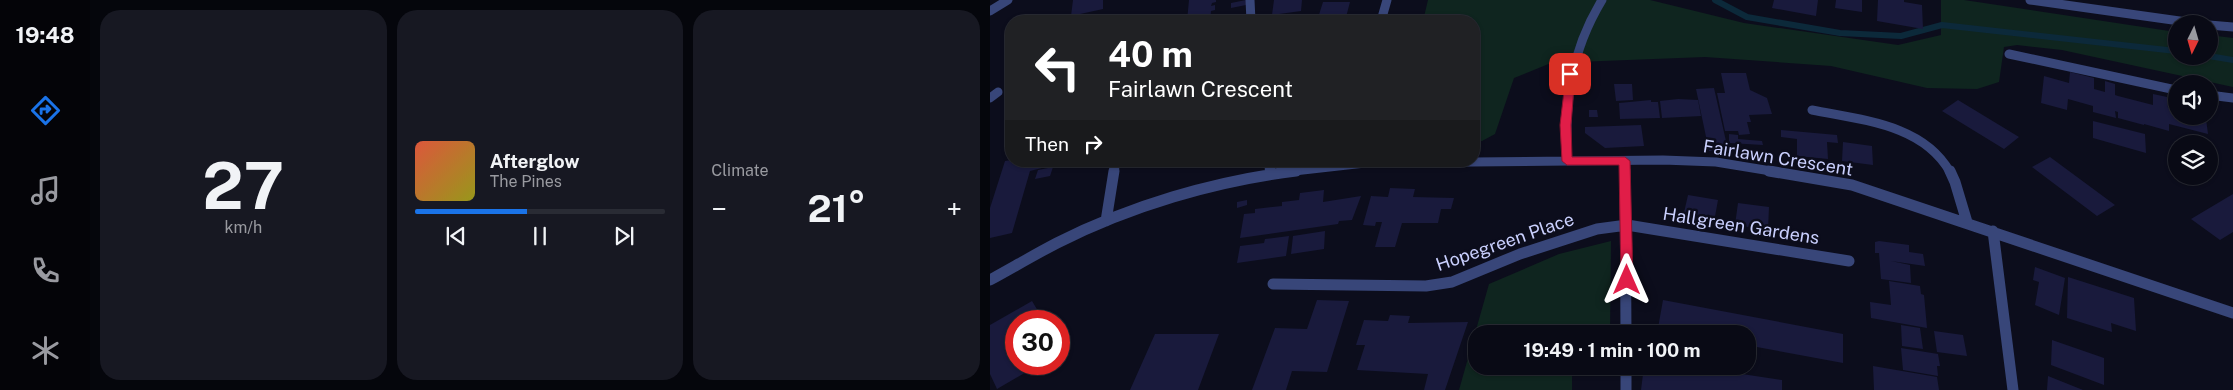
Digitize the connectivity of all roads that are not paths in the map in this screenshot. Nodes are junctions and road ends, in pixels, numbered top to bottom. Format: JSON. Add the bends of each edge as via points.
{"nodes":[{"id":1,"x":1008,"y":0,"type":"edge"},
{"id":2,"x":1250,"y":0,"type":"edge"},
{"id":3,"x":1387,"y":0,"type":"edge"},
{"id":4,"x":1602,"y":0,"type":"edge"},
{"id":5,"x":2030,"y":0,"type":"edge"},
{"id":6,"x":990,"y":11,"type":"edge"},
{"id":7,"x":1251,"y":15,"type":"edge"},
{"id":8,"x":1383,"y":15,"type":"edge"},
{"id":9,"x":2168,"y":19,"type":"edge"},
{"id":10,"x":2218,"y":26,"type":"edge"},
{"id":11,"x":2233,"y":27,"type":"edge"},
{"id":12,"x":2009,"y":54,"type":"dead end"},
{"id":13,"x":2168,"y":88,"type":"edge"},
{"id":14,"x":998,"y":92,"type":"dead end"},
{"id":15,"x":2218,"y":96,"type":"edge"},
{"id":16,"x":990,"y":98,"type":"edge"},
{"id":17,"x":2233,"y":98,"type":"edge"},
{"id":18,"x":1812,"y":110,"type":"dead end"},
{"id":19,"x":1480,"y":161,"type":"edge"},
{"id":20,"x":1567,"y":161,"type":"junction"},
{"id":21,"x":1625,"y":161,"type":"junction"},
{"id":22,"x":1115,"y":167,"type":"edge"},
{"id":23,"x":1269,"y":167,"type":"edge"},
{"id":24,"x":1314,"y":167,"type":"edge"},
{"id":25,"x":1270,"y":174,"type":"junction"},
{"id":26,"x":1106,"y":221,"type":"junction"},
{"id":27,"x":1967,"y":222,"type":"junction"},
{"id":28,"x":1627,"y":225,"type":"junction"},
{"id":29,"x":1993,"y":231,"type":"junction"},
{"id":30,"x":1849,"y":261,"type":"dead end"},
{"id":31,"x":990,"y":280,"type":"edge"},
{"id":32,"x":1273,"y":284,"type":"dead end"},
{"id":33,"x":2233,"y":313,"type":"edge"},
{"id":34,"x":1626,"y":325,"type":"edge"},
{"id":35,"x":1626,"y":375,"type":"edge"},
{"id":36,"x":1626,"y":390,"type":"edge"},
{"id":37,"x":2013,"y":390,"type":"edge"}],
"edges":[{"from":1,"to":6,"type":"street"},
{"from":2,"to":7,"type":"street"},
{"from":3,"to":8,"type":"street"},
{"from":4,"to":20,"type":"street","via":[[1585,31],[1570,74]]},
{"from":5,"to":9,"type":"street"},
{"from":10,"to":11,"type":"street"},
{"from":12,"to":13,"type":"street"},
{"from":14,"to":16,"type":"street"},
{"from":15,"to":17,"type":"street"},
{"from":18,"to":27,"type":"street","via":[[1889,126],[1928,148],[1939,156],[1953,178]]},
{"from":19,"to":20,"type":"street","name":"Fairlawn Crescent"},
{"from":20,"to":21,"type":"street","name":"Fairlawn Crescent"},
{"from":21,"to":27,"type":"street","name":"Fairlawn Crescent","via":[[1716,162],[1852,185]]},
{"from":21,"to":28,"type":"street"},
{"from":22,"to":26,"type":"street"},
{"from":23,"to":25,"type":"street"},
{"from":24,"to":25,"type":"street","name":"Fairlawn Crescent"},
{"from":25,"to":26,"type":"street","name":"Fairlawn Crescent","via":[[1220,184]]},
{"from":26,"to":31,"type":"street","name":"Fairlawn Crescent"},
{"from":27,"to":29,"type":"street","name":"Fairlawn Crescent"},
{"from":28,"to":30,"type":"street","name":"Hallgreen Gardens"},
{"from":28,"to":32,"type":"street","name":"Hopegreen Place","via":[[1597,229],[1560,240],[1444,284]]},
{"from":28,"to":34,"type":"street"},
{"from":29,"to":33,"type":"street","name":"Fairlawn Crescent"},
{"from":29,"to":37,"type":"street"},
{"from":35,"to":36,"type":"street"}]}
